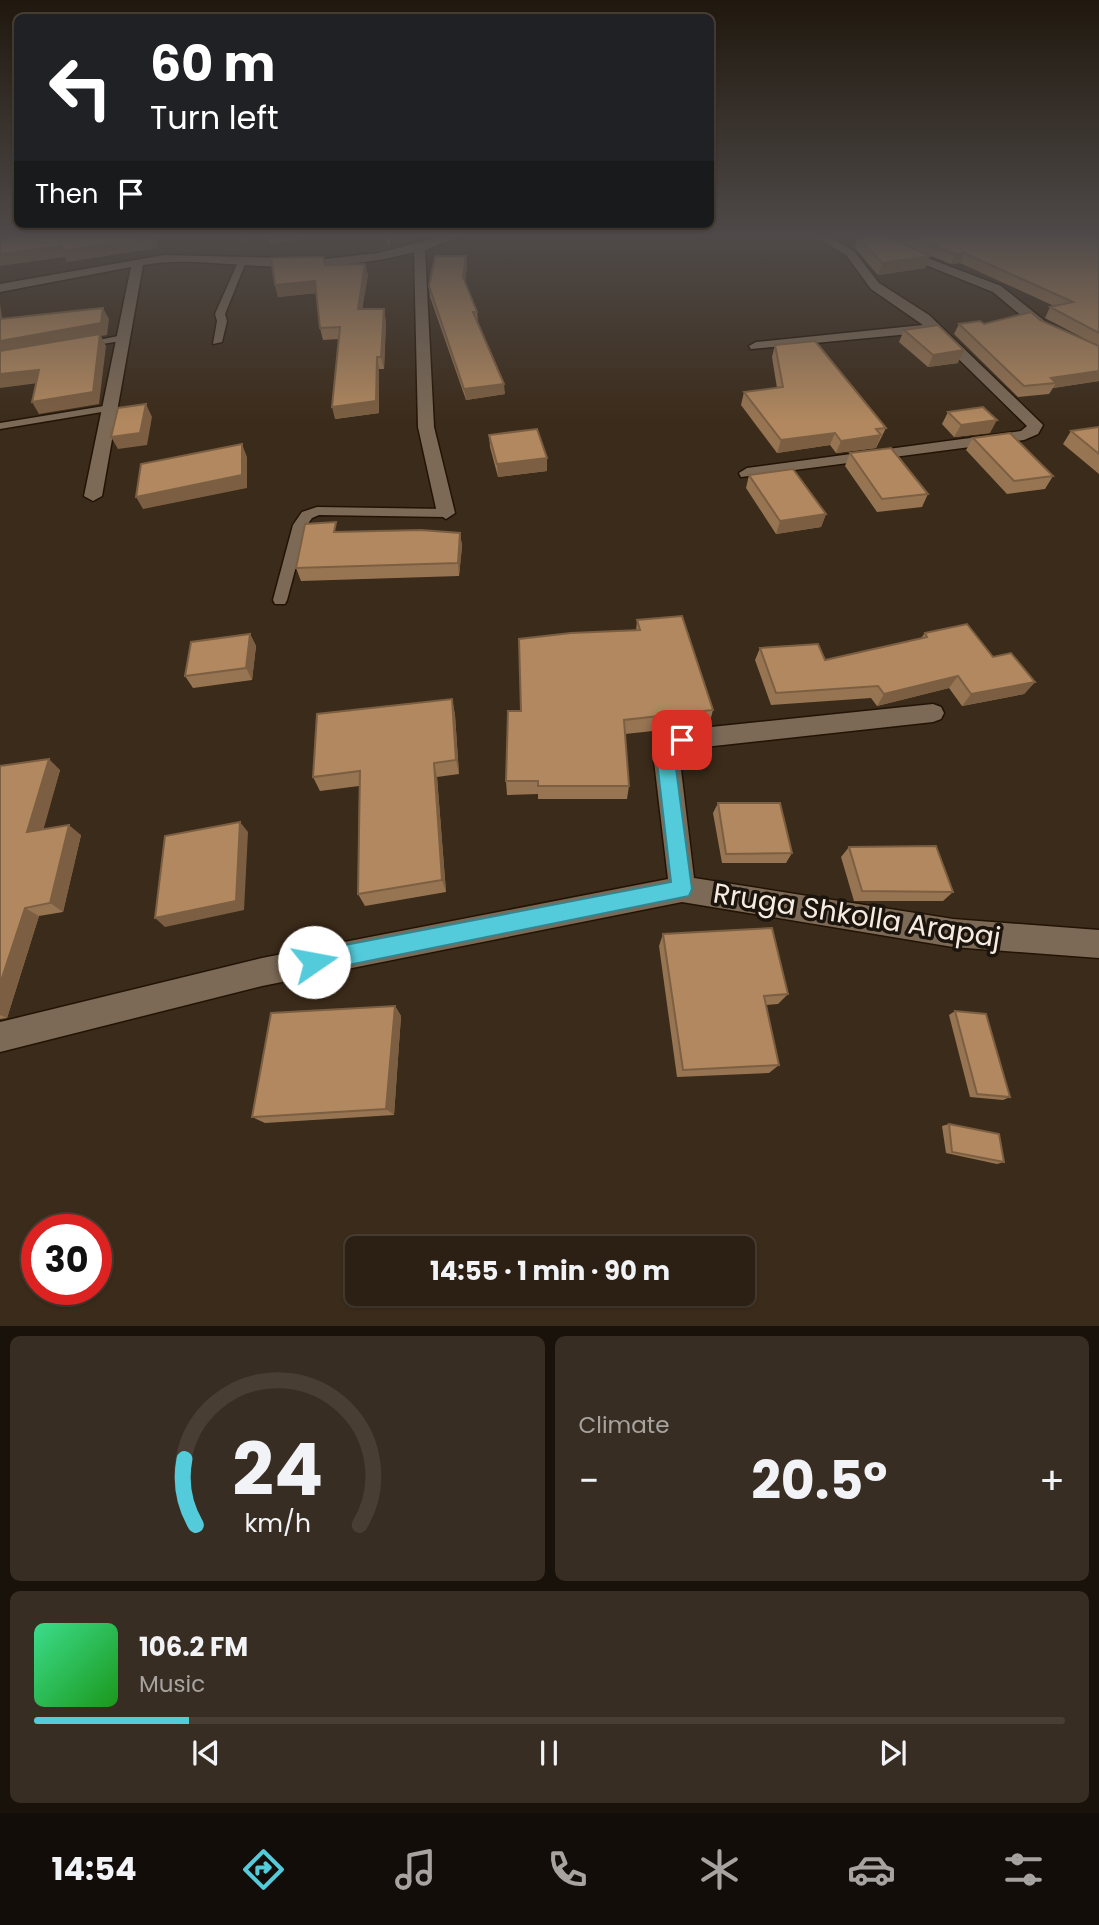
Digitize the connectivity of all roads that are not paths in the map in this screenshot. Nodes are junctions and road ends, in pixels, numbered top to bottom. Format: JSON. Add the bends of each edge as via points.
{"nodes":[{"id":1,"x":131,"y":298,"type":"edge"},
{"id":2,"x":227,"y":298,"type":"edge"},
{"id":3,"x":422,"y":298,"type":"edge"},
{"id":4,"x":892,"y":298,"type":"edge"},
{"id":5,"x":1008,"y":298,"type":"edge"},
{"id":6,"x":935,"y":327,"type":"junction"},
{"id":7,"x":123,"y":338,"type":"junction"},
{"id":8,"x":217,"y":342,"type":"dead end"},
{"id":9,"x":72,"y":345,"type":"edge"},
{"id":10,"x":756,"y":346,"type":"dead end"},
{"id":11,"x":1099,"y":355,"type":"edge"},
{"id":12,"x":110,"y":408,"type":"junction"},
{"id":13,"x":0,"y":426,"type":"edge"},
{"id":14,"x":747,"y":473,"type":"edge"},
{"id":15,"x":93,"y":496,"type":"dead end"},
{"id":16,"x":446,"y":513,"type":"joint"},
{"id":17,"x":280,"y":600,"type":"dead end"},
{"id":18,"x":933,"y":713,"type":"dead end"},
{"id":19,"x":682,"y":889,"type":"junction"},
{"id":20,"x":1099,"y":944,"type":"edge"},
{"id":21,"x":0,"y":1037,"type":"edge"}],
"edges":[{"from":1,"to":7,"type":"street"},
{"from":2,"to":8,"type":"lane"},
{"from":3,"to":16,"type":"street","via":[[426,428]]},
{"from":4,"to":6,"type":"street"},
{"from":5,"to":11,"type":"street","via":[[1041,325]]},
{"from":6,"to":10,"type":"street"},
{"from":6,"to":14,"type":"street","via":[[961,357],[1031,417],[1033,431]]},
{"from":7,"to":9,"type":"lane"},
{"from":7,"to":12,"type":"street"},
{"from":12,"to":13,"type":"lane"},
{"from":12,"to":15,"type":"street"},
{"from":16,"to":17,"type":"lane","via":[[317,511],[307,515],[300,524]]},
{"from":18,"to":19,"type":"street","via":[[682,740],[668,747]]},
{"from":19,"to":20,"type":"street","name":"Rruga Shkolla Arapaj","via":[[953,933]]},
{"from":19,"to":21,"type":"street","name":"Rruga Shkolla Arapaj","via":[[262,972]]}]}
